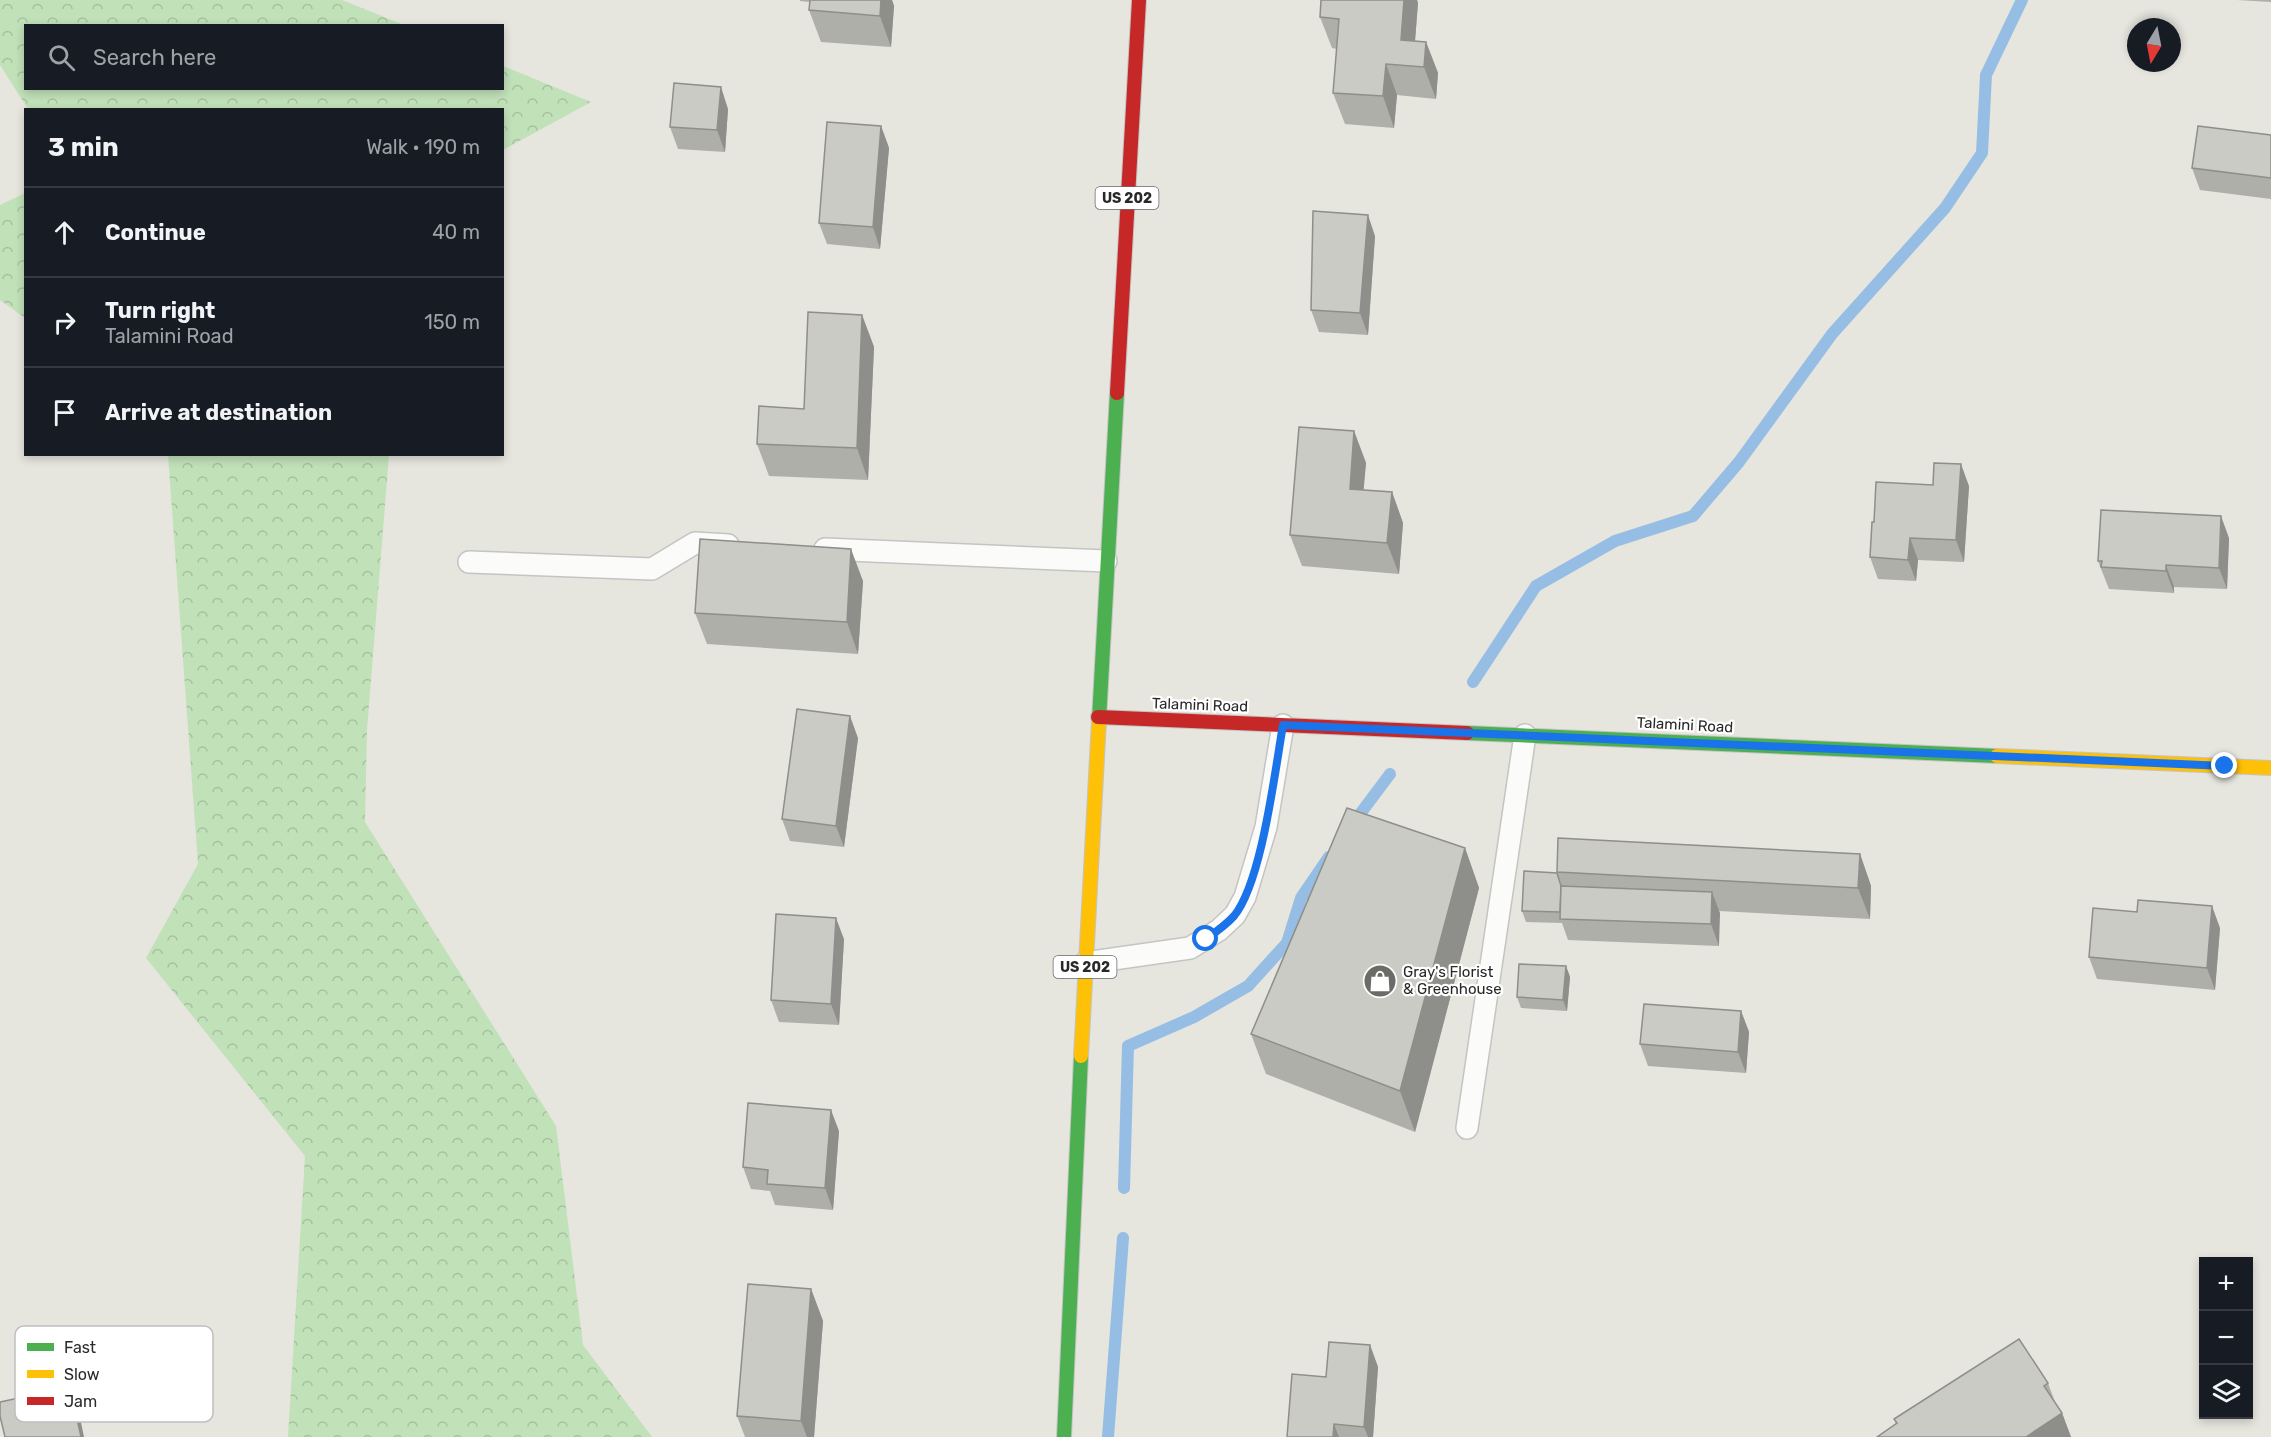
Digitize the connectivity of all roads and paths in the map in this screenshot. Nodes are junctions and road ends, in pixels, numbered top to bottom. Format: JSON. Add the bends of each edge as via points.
{"nodes":[{"id":1,"x":1139,"y":0,"type":"edge"},
{"id":2,"x":754,"y":546,"type":"edge"},
{"id":3,"x":801,"y":548,"type":"edge"},
{"id":4,"x":1106,"y":561,"type":"junction"},
{"id":5,"x":469,"y":562,"type":"dead end"},
{"id":6,"x":1098,"y":717,"type":"junction"},
{"id":7,"x":1283,"y":725,"type":"junction"},
{"id":8,"x":1525,"y":735,"type":"junction"},
{"id":9,"x":2271,"y":768,"type":"edge"},
{"id":10,"x":1085,"y":963,"type":"junction"},
{"id":11,"x":1467,"y":1128,"type":"dead end"},
{"id":12,"x":1064,"y":1437,"type":"edge"}],
"edges":[{"from":1,"to":4,"type":"main road","number":"US 202"},
{"from":2,"to":5,"type":"lane","via":[[696,543],[652,569]]},
{"from":3,"to":4,"type":"lane"},
{"from":4,"to":6,"type":"main road","number":"US 202"},
{"from":6,"to":7,"type":"main road","name":"Talamini Road"},
{"from":6,"to":10,"type":"main road","number":"US 202"},
{"from":7,"to":8,"type":"main road","name":"Talamini Road"},
{"from":7,"to":10,"type":"lane","via":[[1266,827],[1245,897],[1235,915],[1190,948]]},
{"from":8,"to":9,"type":"main road","name":"Talamini Road"},
{"from":8,"to":11,"type":"lane"},
{"from":10,"to":12,"type":"main road","number":"US 202"}]}
